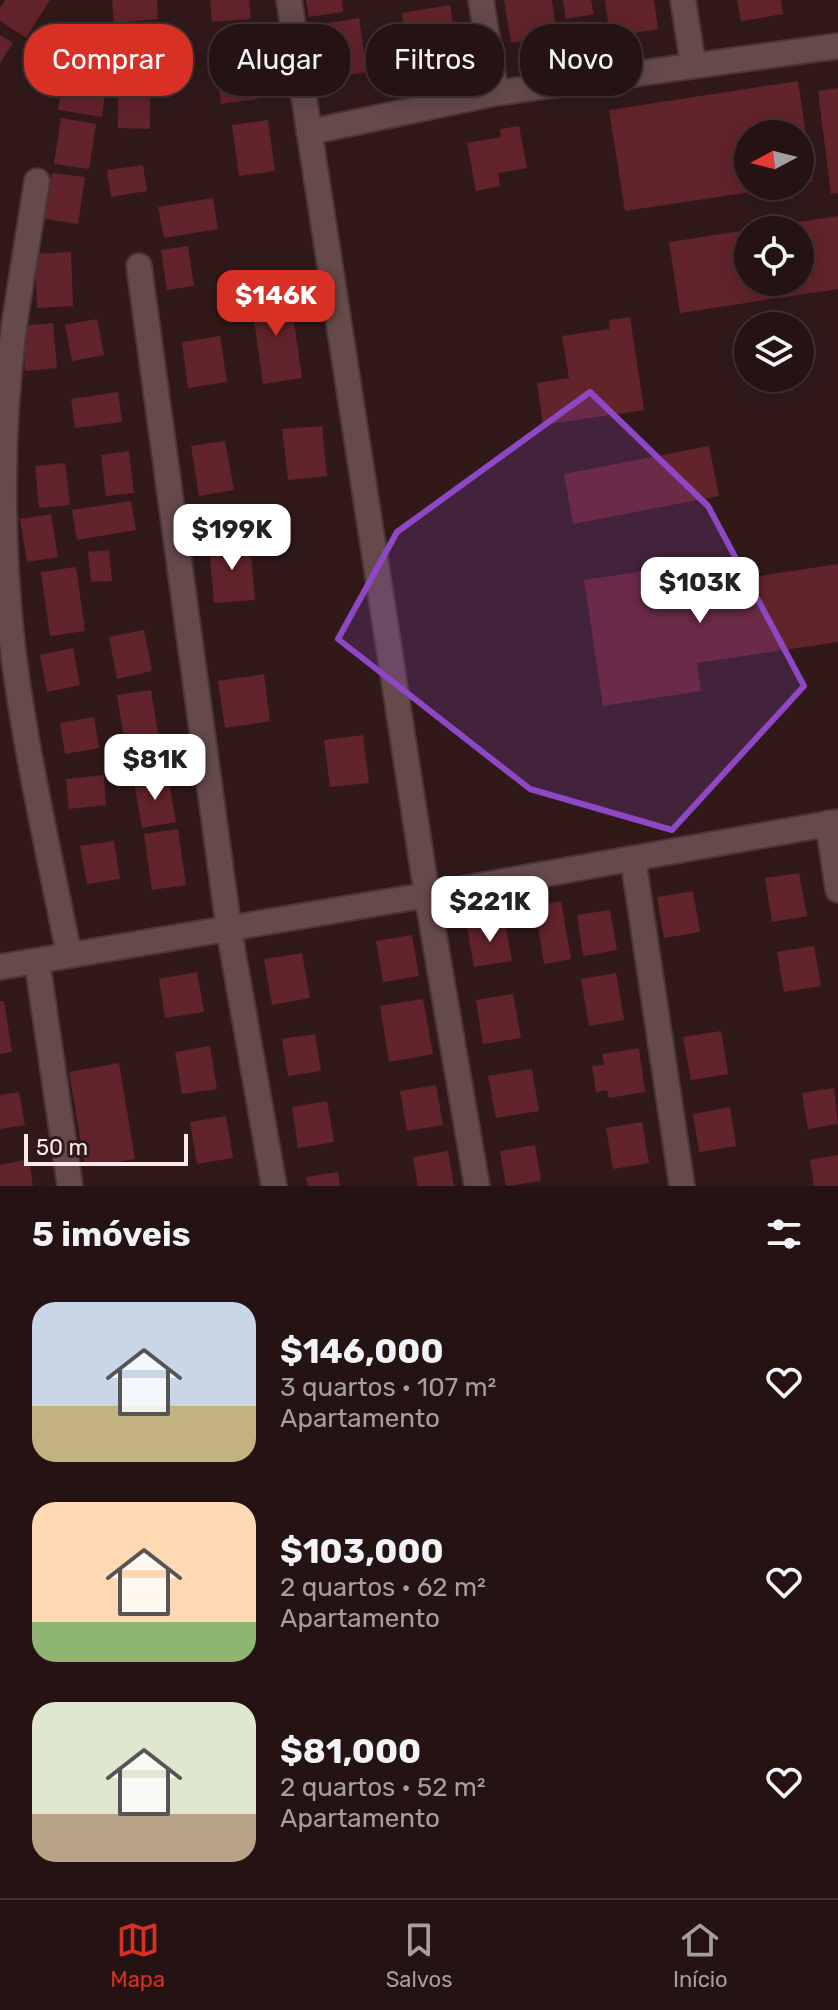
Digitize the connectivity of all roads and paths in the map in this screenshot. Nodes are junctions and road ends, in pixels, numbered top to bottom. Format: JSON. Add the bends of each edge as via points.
{"nodes":[{"id":1,"x":289,"y":0,"type":"edge"},
{"id":2,"x":481,"y":0,"type":"edge"},
{"id":3,"x":683,"y":0,"type":"edge"},
{"id":4,"x":485,"y":24,"type":"edge"},
{"id":5,"x":838,"y":46,"type":"edge"},
{"id":6,"x":693,"y":64,"type":"junction"},
{"id":7,"x":504,"y":92,"type":"edge"},
{"id":8,"x":482,"y":96,"type":"edge"},
{"id":9,"x":309,"y":132,"type":"junction"},
{"id":10,"x":37,"y":181,"type":"dead end"},
{"id":11,"x":139,"y":266,"type":"dead end"},
{"id":12,"x":833,"y":822,"type":"edge"},
{"id":13,"x":633,"y":859,"type":"junction"},
{"id":14,"x":838,"y":890,"type":"edge"},
{"id":15,"x":427,"y":895,"type":"junction"},
{"id":16,"x":229,"y":930,"type":"junction"},
{"id":17,"x":69,"y":955,"type":"junction"},
{"id":18,"x":37,"y":961,"type":"junction"},
{"id":19,"x":0,"y":967,"type":"edge"},
{"id":20,"x":70,"y":1186,"type":"edge"},
{"id":21,"x":274,"y":1186,"type":"edge"},
{"id":22,"x":477,"y":1186,"type":"edge"},
{"id":23,"x":682,"y":1186,"type":"edge"}],
"edges":[{"from":1,"to":9,"type":"street"},
{"from":2,"to":4,"type":"street"},
{"from":3,"to":6,"type":"street"},
{"from":5,"to":6,"type":"street"},
{"from":6,"to":7,"type":"street"},
{"from":8,"to":9,"type":"street"},
{"from":9,"to":15,"type":"street"},
{"from":10,"to":17,"type":"street","via":[[15,321],[5,526],[11,633]]},
{"from":11,"to":16,"type":"street"},
{"from":12,"to":13,"type":"street"},
{"from":12,"to":14,"type":"street"},
{"from":13,"to":15,"type":"street"},
{"from":13,"to":23,"type":"street"},
{"from":15,"to":16,"type":"street"},
{"from":15,"to":22,"type":"street"},
{"from":16,"to":17,"type":"street"},
{"from":16,"to":21,"type":"street"},
{"from":17,"to":18,"type":"street"},
{"from":18,"to":19,"type":"street"},
{"from":18,"to":20,"type":"street"}]}
